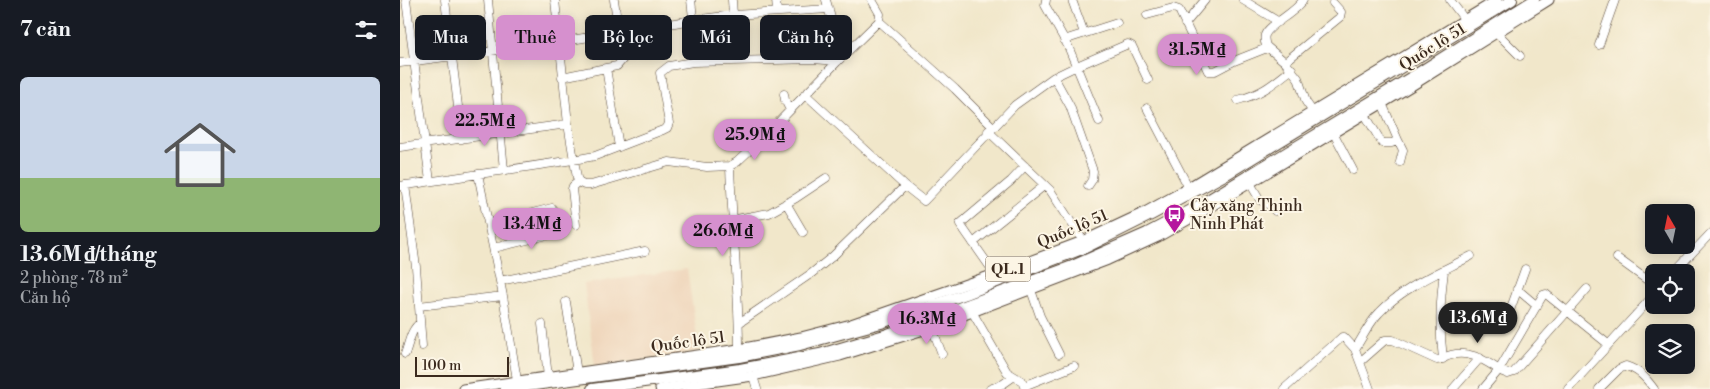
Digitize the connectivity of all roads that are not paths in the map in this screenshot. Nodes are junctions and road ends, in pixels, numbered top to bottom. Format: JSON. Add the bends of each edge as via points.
{"nodes":[{"id":1,"x":406,"y":0,"type":"edge"},
{"id":2,"x":445,"y":0,"type":"edge"},
{"id":3,"x":488,"y":0,"type":"edge"},
{"id":4,"x":554,"y":0,"type":"edge"},
{"id":5,"x":614,"y":0,"type":"edge"},
{"id":6,"x":691,"y":0,"type":"edge"},
{"id":7,"x":732,"y":0,"type":"edge"},
{"id":8,"x":776,"y":0,"type":"edge"},
{"id":9,"x":826,"y":0,"type":"edge"},
{"id":10,"x":872,"y":0,"type":"edge"},
{"id":11,"x":1046,"y":0,"type":"edge"},
{"id":12,"x":1072,"y":0,"type":"edge"},
{"id":13,"x":1205,"y":0,"type":"edge"},
{"id":14,"x":1243,"y":0,"type":"edge"},
{"id":15,"x":1303,"y":0,"type":"edge"},
{"id":16,"x":1450,"y":0,"type":"edge"},
{"id":17,"x":1496,"y":0,"type":"edge"},
{"id":18,"x":1512,"y":0,"type":"edge"},
{"id":19,"x":1534,"y":0,"type":"edge"},
{"id":20,"x":1550,"y":0,"type":"edge"},
{"id":21,"x":1615,"y":0,"type":"edge"},
{"id":22,"x":1333,"y":3,"type":"dead end"},
{"id":23,"x":829,"y":9,"type":"junction"},
{"id":24,"x":777,"y":12,"type":"junction"},
{"id":25,"x":447,"y":15,"type":"edge"},
{"id":26,"x":555,"y":15,"type":"edge"},
{"id":27,"x":616,"y":15,"type":"edge"},
{"id":28,"x":692,"y":15,"type":"edge"},
{"id":29,"x":733,"y":15,"type":"joint"},
{"id":30,"x":830,"y":15,"type":"edge"},
{"id":31,"x":1147,"y":16,"type":"dead end"},
{"id":32,"x":1465,"y":20,"type":"junction"},
{"id":33,"x":878,"y":22,"type":"junction"},
{"id":34,"x":1280,"y":22,"type":"junction"},
{"id":35,"x":1117,"y":23,"type":"dead end"},
{"id":36,"x":1185,"y":24,"type":"junction"},
{"id":37,"x":1084,"y":33,"type":"junction"},
{"id":38,"x":1496,"y":33,"type":"junction"},
{"id":39,"x":1064,"y":40,"type":"junction"},
{"id":40,"x":1436,"y":42,"type":"junction"},
{"id":41,"x":1470,"y":44,"type":"junction"},
{"id":42,"x":1599,"y":45,"type":"dead end"},
{"id":43,"x":852,"y":47,"type":"edge"},
{"id":44,"x":1267,"y":48,"type":"junction"},
{"id":45,"x":493,"y":51,"type":"junction"},
{"id":46,"x":496,"y":51,"type":"edge"},
{"id":47,"x":486,"y":52,"type":"edge"},
{"id":48,"x":1520,"y":56,"type":"dead end"},
{"id":49,"x":422,"y":60,"type":"edge"},
{"id":50,"x":452,"y":60,"type":"edge"},
{"id":51,"x":560,"y":60,"type":"edge"},
{"id":52,"x":622,"y":60,"type":"edge"},
{"id":53,"x":775,"y":60,"type":"edge"},
{"id":54,"x":839,"y":60,"type":"edge"},
{"id":55,"x":414,"y":61,"type":"junction"},
{"id":56,"x":698,"y":62,"type":"joint"},
{"id":57,"x":1284,"y":62,"type":"junction"},
{"id":58,"x":400,"y":63,"type":"edge"},
{"id":59,"x":1077,"y":66,"type":"junction"},
{"id":60,"x":1434,"y":67,"type":"junction"},
{"id":61,"x":606,"y":68,"type":"junction"},
{"id":62,"x":1292,"y":69,"type":"junction"},
{"id":63,"x":562,"y":77,"type":"junction"},
{"id":64,"x":1054,"y":77,"type":"junction"},
{"id":65,"x":1148,"y":80,"type":"dead end"},
{"id":66,"x":784,"y":94,"type":"dead end"},
{"id":67,"x":806,"y":94,"type":"junction"},
{"id":68,"x":1238,"y":100,"type":"dead end"},
{"id":69,"x":1382,"y":103,"type":"junction"},
{"id":70,"x":1147,"y":108,"type":"dead end"},
{"id":71,"x":790,"y":110,"type":"junction"},
{"id":72,"x":1364,"y":113,"type":"junction"},
{"id":73,"x":1312,"y":117,"type":"junction"},
{"id":74,"x":1099,"y":121,"type":"dead end"},
{"id":75,"x":568,"y":124,"type":"junction"},
{"id":76,"x":990,"y":129,"type":"junction"},
{"id":77,"x":1331,"y":129,"type":"junction"},
{"id":78,"x":501,"y":134,"type":"junction"},
{"id":79,"x":462,"y":139,"type":"junction"},
{"id":80,"x":1398,"y":140,"type":"junction"},
{"id":81,"x":425,"y":144,"type":"junction"},
{"id":82,"x":400,"y":147,"type":"edge"},
{"id":83,"x":619,"y":147,"type":"junction"},
{"id":84,"x":573,"y":160,"type":"junction"},
{"id":85,"x":1400,"y":162,"type":"dead end"},
{"id":86,"x":730,"y":166,"type":"junction"},
{"id":87,"x":1025,"y":166,"type":"junction"},
{"id":88,"x":504,"y":170,"type":"junction"},
{"id":89,"x":1353,"y":170,"type":"dead end"},
{"id":90,"x":478,"y":174,"type":"junction"},
{"id":91,"x":826,"y":178,"type":"dead end"},
{"id":92,"x":430,"y":181,"type":"junction"},
{"id":93,"x":579,"y":181,"type":"junction"},
{"id":94,"x":1250,"y":183,"type":"junction"},
{"id":95,"x":403,"y":185,"type":"edge"},
{"id":96,"x":1045,"y":185,"type":"junction"},
{"id":97,"x":905,"y":186,"type":"junction"},
{"id":98,"x":1088,"y":186,"type":"dead end"},
{"id":99,"x":1190,"y":190,"type":"junction"},
{"id":100,"x":786,"y":203,"type":"junction"},
{"id":101,"x":552,"y":208,"type":"dead end"},
{"id":102,"x":1275,"y":211,"type":"dead end"},
{"id":103,"x":731,"y":220,"type":"junction"},
{"id":104,"x":489,"y":224,"type":"junction"},
{"id":105,"x":576,"y":225,"type":"dead end"},
{"id":106,"x":564,"y":231,"type":"dead end"},
{"id":107,"x":802,"y":232,"type":"dead end"},
{"id":108,"x":1710,"y":234,"type":"edge"},
{"id":109,"x":973,"y":243,"type":"junction"},
{"id":110,"x":1085,"y":244,"type":"junction"},
{"id":111,"x":494,"y":248,"type":"junction"},
{"id":112,"x":645,"y":251,"type":"dead end"},
{"id":113,"x":1470,"y":256,"type":"dead end"},
{"id":114,"x":1617,"y":258,"type":"dead end"},
{"id":115,"x":1682,"y":264,"type":"edge"},
{"id":116,"x":1525,"y":269,"type":"dead end"},
{"id":117,"x":1444,"y":271,"type":"junction"},
{"id":118,"x":995,"y":274,"type":"junction"},
{"id":119,"x":1053,"y":277,"type":"junction"},
{"id":120,"x":1645,"y":278,"type":"edge"},
{"id":121,"x":500,"y":281,"type":"junction"},
{"id":122,"x":1517,"y":289,"type":"junction"},
{"id":123,"x":1587,"y":289,"type":"dead end"},
{"id":124,"x":1031,"y":290,"type":"junction"},
{"id":125,"x":503,"y":296,"type":"junction"},
{"id":126,"x":968,"y":299,"type":"junction"},
{"id":127,"x":566,"y":302,"type":"dead end"},
{"id":128,"x":1645,"y":304,"type":"edge"},
{"id":129,"x":419,"y":306,"type":"junction"},
{"id":130,"x":1537,"y":306,"type":"junction"},
{"id":131,"x":1567,"y":312,"type":"junction"},
{"id":132,"x":1509,"y":314,"type":"dead end"},
{"id":133,"x":420,"y":323,"type":"junction"},
{"id":134,"x":739,"y":323,"type":"junction"},
{"id":135,"x":542,"y":324,"type":"dead end"},
{"id":136,"x":930,"y":328,"type":"junction"},
{"id":137,"x":1608,"y":344,"type":"junction"},
{"id":138,"x":422,"y":346,"type":"dead end"},
{"id":139,"x":1355,"y":349,"type":"junction"},
{"id":140,"x":739,"y":353,"type":"junction"},
{"id":141,"x":405,"y":354,"type":"dead end"},
{"id":142,"x":942,"y":354,"type":"dead end"},
{"id":143,"x":1060,"y":354,"type":"dead end"},
{"id":144,"x":1480,"y":358,"type":"junction"},
{"id":145,"x":1443,"y":359,"type":"junction"},
{"id":146,"x":1360,"y":362,"type":"junction"},
{"id":147,"x":1074,"y":366,"type":"dead end"},
{"id":148,"x":1499,"y":370,"type":"junction"},
{"id":149,"x":577,"y":373,"type":"junction"},
{"id":150,"x":740,"y":373,"type":"junction"},
{"id":151,"x":753,"y":376,"type":"junction"},
{"id":152,"x":548,"y":377,"type":"junction"},
{"id":153,"x":1013,"y":377,"type":"junction"},
{"id":154,"x":518,"y":384,"type":"junction"},
{"id":155,"x":674,"y":385,"type":"edge"},
{"id":156,"x":638,"y":386,"type":"edge"},
{"id":157,"x":1025,"y":388,"type":"edge"},
{"id":158,"x":463,"y":389,"type":"edge"},
{"id":159,"x":504,"y":389,"type":"edge"},
{"id":160,"x":592,"y":389,"type":"edge"},
{"id":161,"x":660,"y":389,"type":"edge"},
{"id":162,"x":757,"y":389,"type":"edge"},
{"id":163,"x":990,"y":389,"type":"edge"},
{"id":164,"x":1284,"y":389,"type":"edge"},
{"id":165,"x":1370,"y":389,"type":"edge"},
{"id":166,"x":1453,"y":389,"type":"edge"},
{"id":167,"x":1483,"y":389,"type":"edge"},
{"id":168,"x":1568,"y":389,"type":"edge"},
{"id":169,"x":1599,"y":389,"type":"edge"},
{"id":170,"x":1654,"y":389,"type":"edge"}],
"edges":[{"from":1,"to":55,"type":"street"},
{"from":2,"to":25,"type":"street"},
{"from":3,"to":45,"type":"street"},
{"from":4,"to":26,"type":"street"},
{"from":5,"to":27,"type":"street"},
{"from":6,"to":28,"type":"street"},
{"from":7,"to":29,"type":"street"},
{"from":8,"to":24,"type":"street"},
{"from":9,"to":23,"type":"street"},
{"from":10,"to":33,"type":"street","via":[[880,14]]},
{"from":11,"to":39,"type":"street","via":[[1045,6]]},
{"from":12,"to":37,"type":"street"},
{"from":13,"to":36,"type":"street"},
{"from":14,"to":34,"type":"street"},
{"from":15,"to":34,"type":"street"},
{"from":16,"to":32,"type":"street"},
{"from":17,"to":32,"type":"main road","name":"Quốc lộ 51","number":"QL.1"},
{"from":18,"to":40,"type":"highway","name":"Quốc lộ 51","number":"QL.1"},
{"from":19,"to":41,"type":"highway","name":"Quốc lộ 51","number":"QL.1"},
{"from":20,"to":38,"type":"main road","name":"Quốc lộ 51","number":"QL.1"},
{"from":21,"to":42,"type":"street"},
{"from":22,"to":57,"type":"street","via":[[1341,12],[1340,16]]},
{"from":23,"to":24,"type":"street"},
{"from":23,"to":30,"type":"street"},
{"from":24,"to":29,"type":"street"},
{"from":31,"to":36,"type":"street","via":[[1175,8]]},
{"from":32,"to":40,"type":"main road","name":"Quốc lộ 51","number":"QL.1"},
{"from":33,"to":43,"type":"street"},
{"from":33,"to":76,"type":"street","via":[[961,95]]},
{"from":34,"to":44,"type":"street","via":[[1269,28],[1265,35]]},
{"from":35,"to":37,"type":"street"},
{"from":36,"to":44,"type":"street","via":[[1208,71],[1215,71]]},
{"from":37,"to":39,"type":"street"},
{"from":38,"to":41,"type":"main road","name":"Quốc lộ 51","number":"QL.1"},
{"from":38,"to":48,"type":"street"},
{"from":39,"to":59,"type":"street"},
{"from":40,"to":73,"type":"highway","name":"Quốc lộ 51","number":"QL.1"},
{"from":41,"to":60,"type":"highway","name":"Quốc lộ 51","number":"QL.1"},
{"from":44,"to":57,"type":"street"},
{"from":45,"to":46,"type":"street"},
{"from":45,"to":47,"type":"street"},
{"from":45,"to":78,"type":"street"},
{"from":49,"to":55,"type":"street"},
{"from":50,"to":79,"type":"street"},
{"from":51,"to":63,"type":"street"},
{"from":52,"to":61,"type":"street","via":[[617,66]]},
{"from":53,"to":56,"type":"street"},
{"from":54,"to":67,"type":"street"},
{"from":55,"to":58,"type":"street"},
{"from":55,"to":81,"type":"street"},
{"from":56,"to":83,"type":"street","via":[[669,66],[660,73],[668,128]]},
{"from":57,"to":62,"type":"street"},
{"from":59,"to":64,"type":"street"},
{"from":59,"to":65,"type":"street","via":[[1131,44]]},
{"from":59,"to":74,"type":"street"},
{"from":60,"to":69,"type":"main road","name":"Quốc lộ 51","number":"QL.1"},
{"from":60,"to":77,"type":"highway","name":"Quốc lộ 51","number":"QL.1"},
{"from":61,"to":63,"type":"street"},
{"from":61,"to":83,"type":"street"},
{"from":62,"to":68,"type":"street","via":[[1255,96]]},
{"from":62,"to":73,"type":"street"},
{"from":63,"to":75,"type":"street"},
{"from":64,"to":76,"type":"street","via":[[1015,105]]},
{"from":64,"to":98,"type":"street","via":[[1070,106],[1093,170]]},
{"from":66,"to":71,"type":"street"},
{"from":67,"to":71,"type":"street"},
{"from":67,"to":97,"type":"street"},
{"from":69,"to":72,"type":"main road","name":"Quốc lộ 51","number":"QL.1"},
{"from":69,"to":80,"type":"street"},
{"from":70,"to":99,"type":"street"},
{"from":71,"to":86,"type":"street"},
{"from":72,"to":77,"type":"main road","name":"Quốc lộ 51","number":"QL.1"},
{"from":72,"to":80,"type":"street","via":[[1382,142]]},
{"from":73,"to":99,"type":"highway","name":"Quốc lộ 51","number":"QL.1","via":[[1230,172]]},
{"from":75,"to":78,"type":"street"},
{"from":75,"to":84,"type":"street"},
{"from":76,"to":87,"type":"street"},
{"from":76,"to":97,"type":"street","via":[[925,200]]},
{"from":77,"to":89,"type":"street"},
{"from":77,"to":94,"type":"main road","name":"Quốc lộ 51","number":"QL.1"},
{"from":77,"to":119,"type":"highway","name":"Quốc lộ 51","number":"QL.1","via":[[1158,228]]},
{"from":78,"to":79,"type":"street"},
{"from":78,"to":88,"type":"street"},
{"from":79,"to":81,"type":"street"},
{"from":80,"to":85,"type":"street","via":[[1403,150]]},
{"from":81,"to":82,"type":"street"},
{"from":81,"to":92,"type":"street"},
{"from":83,"to":84,"type":"street"},
{"from":84,"to":88,"type":"street"},
{"from":84,"to":93,"type":"street"},
{"from":86,"to":93,"type":"street","via":[[707,167],[669,162],[592,185],[584,186]]},
{"from":86,"to":103,"type":"street"},
{"from":87,"to":96,"type":"street"},
{"from":87,"to":109,"type":"street","via":[[960,224]]},
{"from":88,"to":90,"type":"street"},
{"from":90,"to":92,"type":"street"},
{"from":90,"to":104,"type":"street"},
{"from":91,"to":100,"type":"street"},
{"from":92,"to":95,"type":"street"},
{"from":93,"to":105,"type":"street","via":[[572,186]]},
{"from":94,"to":102,"type":"street","via":[[1260,200]]},
{"from":94,"to":119,"type":"main road","name":"Quốc lộ 51","number":"QL.1","via":[[1158,237],[1108,260]]},
{"from":95,"to":129,"type":"street"},
{"from":96,"to":109,"type":"street"},
{"from":96,"to":110,"type":"street"},
{"from":97,"to":134,"type":"street","via":[[833,256]]},
{"from":99,"to":110,"type":"highway","name":"Quốc lộ 51","number":"QL.1","via":[[1143,220]]},
{"from":100,"to":103,"type":"street","via":[[763,215]]},
{"from":100,"to":107,"type":"street"},
{"from":101,"to":104,"type":"street"},
{"from":103,"to":134,"type":"street"},
{"from":104,"to":111,"type":"street"},
{"from":106,"to":111,"type":"street"},
{"from":108,"to":115,"type":"street"},
{"from":109,"to":118,"type":"street"},
{"from":110,"to":118,"type":"main road","name":"Quốc lộ 51","number":"QL.1"},
{"from":110,"to":126,"type":"highway","name":"Quốc lộ 51","number":"QL.1"},
{"from":111,"to":121,"type":"street"},
{"from":112,"to":121,"type":"street"},
{"from":113,"to":117,"type":"street"},
{"from":114,"to":120,"type":"street"},
{"from":116,"to":122,"type":"street"},
{"from":117,"to":139,"type":"street","via":[[1396,298],[1378,314]]},
{"from":117,"to":145,"type":"street","via":[[1439,327]]},
{"from":118,"to":126,"type":"main road","name":"Quốc lộ 51","number":"QL.1"},
{"from":119,"to":124,"type":"main road","name":"Quốc lộ 51","number":"QL.1"},
{"from":119,"to":126,"type":"highway","name":"Quốc lộ 51","number":"QL.1"},
{"from":121,"to":125,"type":"street"},
{"from":122,"to":130,"type":"street"},
{"from":122,"to":132,"type":"street"},
{"from":123,"to":131,"type":"street"},
{"from":124,"to":126,"type":"main road","name":"Quốc lộ 51","number":"QL.1"},
{"from":124,"to":143,"type":"street","via":[[1040,316]]},
{"from":125,"to":129,"type":"street"},
{"from":125,"to":154,"type":"street"},
{"from":126,"to":136,"type":"main road","name":"Quốc lộ 51","number":"QL.1"},
{"from":126,"to":140,"type":"highway","name":"Quốc lộ 51","number":"QL.1","via":[[843,335]]},
{"from":126,"to":150,"type":"highway","name":"Quốc lộ 51","number":"QL.1","via":[[856,344]]},
{"from":126,"to":153,"type":"street","via":[[1007,372]]},
{"from":127,"to":149,"type":"street"},
{"from":128,"to":137,"type":"street"},
{"from":129,"to":133,"type":"street"},
{"from":130,"to":131,"type":"street","via":[[1546,294]]},
{"from":130,"to":148,"type":"street"},
{"from":131,"to":137,"type":"street"},
{"from":131,"to":148,"type":"street","via":[[1514,372],[1508,374]]},
{"from":133,"to":138,"type":"street"},
{"from":133,"to":141,"type":"street"},
{"from":134,"to":140,"type":"street"},
{"from":135,"to":152,"type":"street"},
{"from":136,"to":142,"type":"street"},
{"from":136,"to":151,"type":"main road","name":"Quốc lộ 51","number":"QL.1","via":[[840,356]]},
{"from":137,"to":168,"type":"street"},
{"from":139,"to":146,"type":"street"},
{"from":139,"to":164,"type":"street","via":[[1342,337]]},
{"from":140,"to":149,"type":"main road","name":"Quốc lộ 51","number":"QL.1"},
{"from":140,"to":150,"type":"highway"},
{"from":140,"to":154,"type":"highway","name":"Quốc lộ 51","number":"QL.1"},
{"from":144,"to":145,"type":"street","via":[[1461,353]]},
{"from":144,"to":148,"type":"street"},
{"from":144,"to":166,"type":"street"},
{"from":145,"to":146,"type":"street","via":[[1437,360],[1393,340],[1385,340]]},
{"from":146,"to":165,"type":"street"},
{"from":147,"to":157,"type":"street"},
{"from":148,"to":167,"type":"street"},
{"from":149,"to":152,"type":"main road","name":"Quốc lộ 51","number":"QL.1"},
{"from":150,"to":151,"type":"main road","name":"Quốc lộ 51","number":"QL.1"},
{"from":150,"to":155,"type":"highway","name":"Quốc lộ 51","number":"QL.1"},
{"from":151,"to":162,"type":"street"},
{"from":152,"to":154,"type":"main road","name":"Quốc lộ 51","number":"QL.1"},
{"from":153,"to":157,"type":"street","via":[[1022,381]]},
{"from":153,"to":163,"type":"street"},
{"from":154,"to":158,"type":"main road","name":"Quốc lộ 51","number":"QL.1"},
{"from":154,"to":159,"type":"highway","name":"Quốc lộ 51","number":"QL.1"},
{"from":155,"to":156,"type":"highway","name":"Quốc lộ 51","number":"QL.1"},
{"from":155,"to":161,"type":"main road","name":"Quốc lộ 51","number":"QL.1"},
{"from":156,"to":160,"type":"highway","name":"Quốc lộ 51","number":"QL.1"},
{"from":169,"to":170,"type":"street","via":[[1618,369],[1626,366],[1640,372]]}]}
